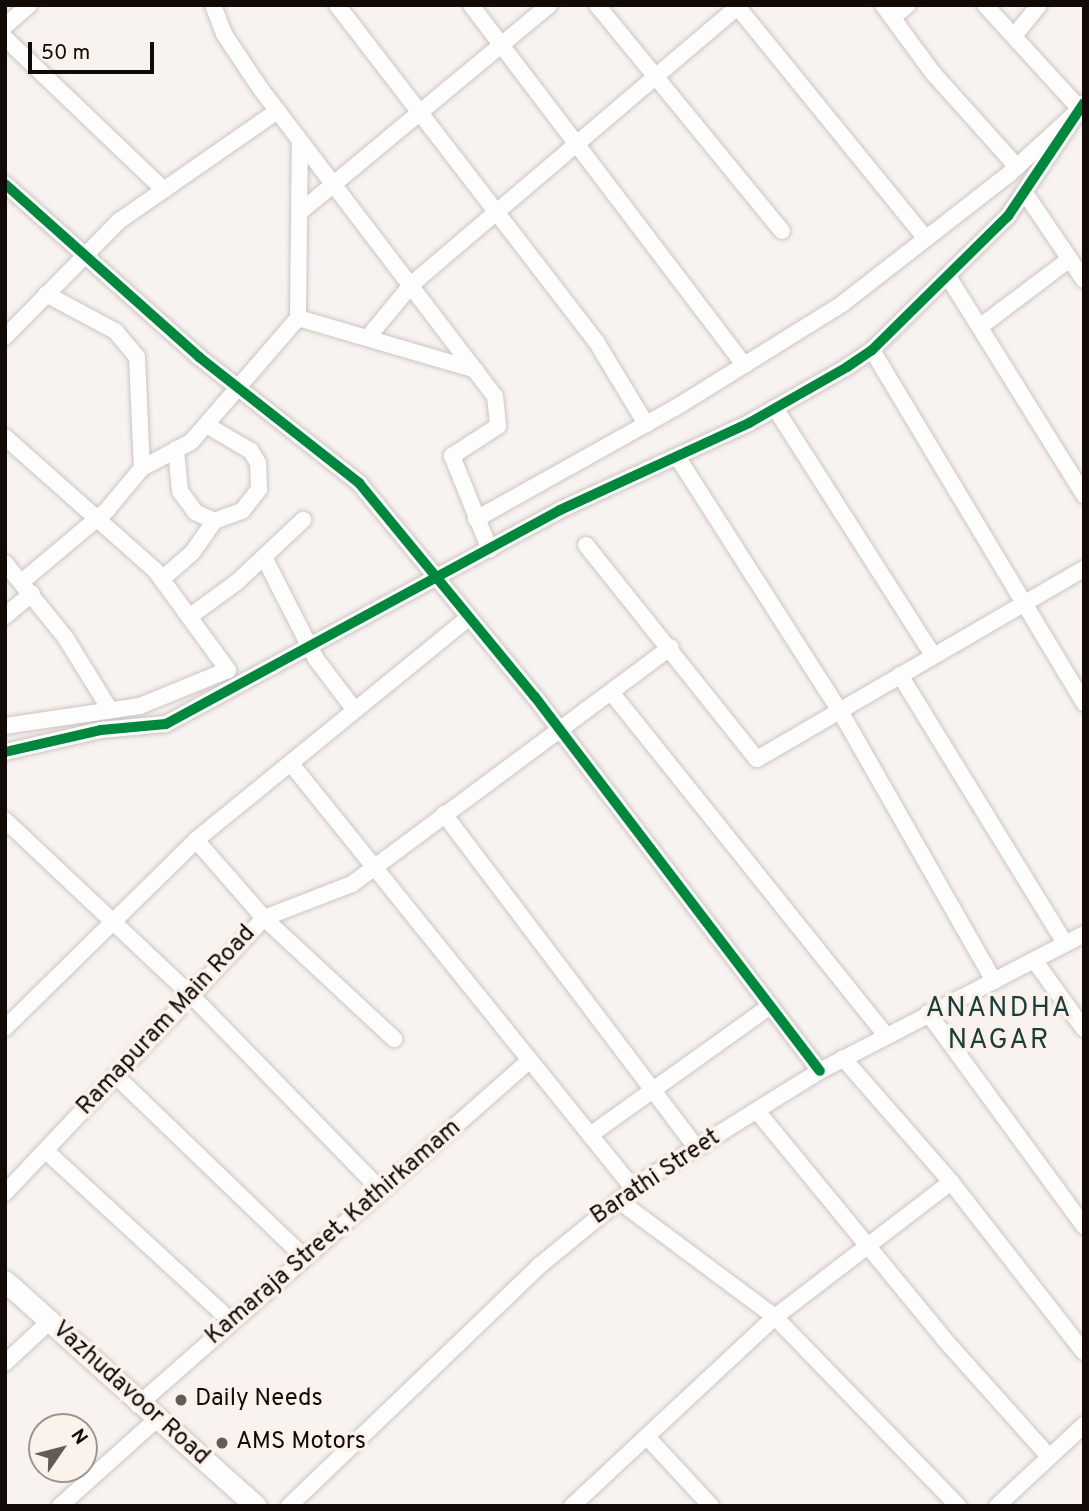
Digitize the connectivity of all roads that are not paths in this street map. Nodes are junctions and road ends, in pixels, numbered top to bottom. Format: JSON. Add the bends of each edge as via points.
{"nodes":[{"id":1,"x":29,"y":5,"type":"edge"},
{"id":2,"x":213,"y":5,"type":"edge"},
{"id":3,"x":337,"y":5,"type":"edge"},
{"id":4,"x":471,"y":5,"type":"edge"},
{"id":5,"x":549,"y":5,"type":"edge"},
{"id":6,"x":597,"y":5,"type":"edge"},
{"id":7,"x":908,"y":5,"type":"edge"},
{"id":8,"x":985,"y":5,"type":"edge"},
{"id":9,"x":1039,"y":5,"type":"edge"},
{"id":10,"x":738,"y":6,"type":"edge"},
{"id":11,"x":888,"y":11,"type":"edge"},
{"id":12,"x":5,"y":26,"type":"edge"},
{"id":13,"x":1014,"y":36,"type":"junction"},
{"id":14,"x":5,"y":38,"type":"edge"},
{"id":15,"x":502,"y":45,"type":"junction"},
{"id":16,"x":656,"y":75,"type":"junction"},
{"id":17,"x":1082,"y":106,"type":"edge"},
{"id":18,"x":277,"y":111,"type":"junction"},
{"id":19,"x":419,"y":116,"type":"junction"},
{"id":20,"x":300,"y":141,"type":"junction"},
{"id":21,"x":575,"y":145,"type":"junction"},
{"id":22,"x":1017,"y":167,"type":"junction"},
{"id":23,"x":5,"y":184,"type":"edge"},
{"id":24,"x":335,"y":184,"type":"junction"},
{"id":25,"x":164,"y":190,"type":"junction"},
{"id":26,"x":1025,"y":193,"type":"junction"},
{"id":27,"x":300,"y":212,"type":"junction"},
{"id":28,"x":495,"y":213,"type":"junction"},
{"id":29,"x":782,"y":231,"type":"dead end"},
{"id":30,"x":926,"y":239,"type":"junction"},
{"id":31,"x":83,"y":255,"type":"junction"},
{"id":32,"x":1070,"y":259,"type":"junction"},
{"id":33,"x":949,"y":278,"type":"junction"},
{"id":34,"x":1084,"y":280,"type":"edge"},
{"id":35,"x":412,"y":284,"type":"junction"},
{"id":36,"x":46,"y":294,"type":"junction"},
{"id":37,"x":298,"y":318,"type":"junction"},
{"id":38,"x":9,"y":326,"type":"edge"},
{"id":39,"x":981,"y":326,"type":"junction"},
{"id":40,"x":369,"y":337,"type":"junction"},
{"id":41,"x":872,"y":350,"type":"junction"},
{"id":42,"x":744,"y":365,"type":"junction"},
{"id":43,"x":477,"y":370,"type":"junction"},
{"id":44,"x":238,"y":389,"type":"junction"},
{"id":45,"x":775,"y":408,"type":"junction"},
{"id":46,"x":646,"y":424,"type":"junction"},
{"id":47,"x":208,"y":426,"type":"junction"},
{"id":48,"x":5,"y":437,"type":"edge"},
{"id":49,"x":176,"y":449,"type":"junction"},
{"id":50,"x":678,"y":458,"type":"junction"},
{"id":51,"x":142,"y":468,"type":"junction"},
{"id":52,"x":1084,"y":495,"type":"edge"},
{"id":53,"x":100,"y":516,"type":"junction"},
{"id":54,"x":476,"y":519,"type":"junction"},
{"id":55,"x":303,"y":520,"type":"dead end"},
{"id":56,"x":214,"y":521,"type":"junction"},
{"id":57,"x":586,"y":545,"type":"dead end"},
{"id":58,"x":490,"y":550,"type":"junction"},
{"id":59,"x":264,"y":557,"type":"junction"},
{"id":60,"x":5,"y":563,"type":"edge"},
{"id":61,"x":1084,"y":569,"type":"edge"},
{"id":62,"x":162,"y":579,"type":"junction"},
{"id":63,"x":436,"y":581,"type":"junction"},
{"id":64,"x":28,"y":586,"type":"junction"},
{"id":65,"x":1025,"y":601,"type":"junction"},
{"id":66,"x":5,"y":616,"type":"edge"},
{"id":67,"x":189,"y":617,"type":"junction"},
{"id":68,"x":467,"y":619,"type":"junction"},
{"id":69,"x":671,"y":646,"type":"junction"},
{"id":70,"x":309,"y":647,"type":"junction"},
{"id":71,"x":933,"y":655,"type":"junction"},
{"id":72,"x":900,"y":675,"type":"junction"},
{"id":73,"x":611,"y":692,"type":"junction"},
{"id":74,"x":1084,"y":703,"type":"edge"},
{"id":75,"x":354,"y":709,"type":"junction"},
{"id":76,"x":110,"y":710,"type":"junction"},
{"id":77,"x":840,"y":711,"type":"junction"},
{"id":78,"x":5,"y":726,"type":"edge"},
{"id":79,"x":559,"y":728,"type":"junction"},
{"id":80,"x":5,"y":752,"type":"edge"},
{"id":81,"x":292,"y":765,"type":"junction"},
{"id":82,"x":443,"y":814,"type":"junction"},
{"id":83,"x":5,"y":821,"type":"edge"},
{"id":84,"x":196,"y":840,"type":"junction"},
{"id":85,"x":372,"y":869,"type":"junction"},
{"id":86,"x":264,"y":918,"type":"junction"},
{"id":87,"x":109,"y":920,"type":"junction"},
{"id":88,"x":1084,"y":934,"type":"edge"},
{"id":89,"x":1065,"y":943,"type":"junction"},
{"id":90,"x":1034,"y":960,"type":"junction"},
{"id":91,"x":994,"y":981,"type":"junction"},
{"id":92,"x":191,"y":995,"type":"junction"},
{"id":93,"x":769,"y":1007,"type":"junction"},
{"id":94,"x":928,"y":1013,"type":"junction"},
{"id":95,"x":5,"y":1028,"type":"edge"},
{"id":96,"x":1084,"y":1029,"type":"edge"},
{"id":97,"x":886,"y":1035,"type":"junction"},
{"id":98,"x":394,"y":1039,"type":"dead end"},
{"id":99,"x":842,"y":1059,"type":"junction"},
{"id":100,"x":529,"y":1061,"type":"junction"},
{"id":101,"x":820,"y":1071,"type":"junction"},
{"id":102,"x":118,"y":1078,"type":"junction"},
{"id":103,"x":652,"y":1091,"type":"junction"},
{"id":104,"x":757,"y":1111,"type":"junction"},
{"id":105,"x":590,"y":1136,"type":"junction"},
{"id":106,"x":697,"y":1148,"type":"junction"},
{"id":107,"x":46,"y":1151,"type":"junction"},
{"id":108,"x":951,"y":1182,"type":"junction"},
{"id":109,"x":379,"y":1188,"type":"junction"},
{"id":110,"x":634,"y":1188,"type":"junction"},
{"id":111,"x":5,"y":1193,"type":"edge"},
{"id":112,"x":618,"y":1200,"type":"junction"},
{"id":113,"x":1084,"y":1226,"type":"edge"},
{"id":114,"x":867,"y":1248,"type":"junction"},
{"id":115,"x":303,"y":1256,"type":"junction"},
{"id":116,"x":5,"y":1281,"type":"edge"},
{"id":117,"x":775,"y":1317,"type":"junction"},
{"id":118,"x":231,"y":1321,"type":"junction"},
{"id":119,"x":49,"y":1322,"type":"junction"},
{"id":120,"x":1084,"y":1352,"type":"edge"},
{"id":121,"x":5,"y":1363,"type":"edge"},
{"id":122,"x":138,"y":1405,"type":"junction"},
{"id":123,"x":156,"y":1419,"type":"junction"},
{"id":124,"x":1084,"y":1425,"type":"edge"},
{"id":125,"x":648,"y":1438,"type":"junction"},
{"id":126,"x":1047,"y":1454,"type":"junction"},
{"id":127,"x":60,"y":1506,"type":"edge"},
{"id":128,"x":256,"y":1506,"type":"edge"},
{"id":129,"x":289,"y":1506,"type":"edge"},
{"id":130,"x":572,"y":1506,"type":"edge"},
{"id":131,"x":711,"y":1506,"type":"edge"},
{"id":132,"x":958,"y":1506,"type":"edge"},
{"id":133,"x":997,"y":1506,"type":"edge"}],
"edges":[{"from":1,"to":12,"type":"street"},
{"from":2,"to":18,"type":"street","via":[[224,34]]},
{"from":3,"to":19,"type":"street"},
{"from":4,"to":15,"type":"street"},
{"from":5,"to":15,"type":"street"},
{"from":6,"to":16,"type":"street"},
{"from":7,"to":11,"type":"street"},
{"from":8,"to":13,"type":"street"},
{"from":9,"to":13,"type":"street"},
{"from":10,"to":16,"type":"street"},
{"from":10,"to":30,"type":"street"},
{"from":11,"to":22,"type":"street","via":[[933,73]]},
{"from":13,"to":17,"type":"street"},
{"from":14,"to":25,"type":"street"},
{"from":15,"to":19,"type":"street"},
{"from":15,"to":21,"type":"street"},
{"from":16,"to":21,"type":"street"},
{"from":16,"to":29,"type":"street"},
{"from":17,"to":22,"type":"street"},
{"from":17,"to":26,"type":"street"},
{"from":18,"to":20,"type":"street"},
{"from":18,"to":25,"type":"street"},
{"from":19,"to":24,"type":"street"},
{"from":19,"to":28,"type":"street"},
{"from":20,"to":24,"type":"street"},
{"from":20,"to":27,"type":"street"},
{"from":21,"to":28,"type":"street"},
{"from":21,"to":42,"type":"street","via":[[665,255]]},
{"from":22,"to":30,"type":"street"},
{"from":23,"to":31,"type":"street"},
{"from":24,"to":27,"type":"street"},
{"from":24,"to":35,"type":"street"},
{"from":25,"to":31,"type":"street"},
{"from":26,"to":32,"type":"street"},
{"from":26,"to":33,"type":"street"},
{"from":27,"to":37,"type":"street"},
{"from":28,"to":35,"type":"street"},
{"from":28,"to":46,"type":"street","via":[[597,343]]},
{"from":30,"to":42,"type":"street","via":[[842,304]]},
{"from":31,"to":36,"type":"street"},
{"from":31,"to":44,"type":"street"},
{"from":32,"to":34,"type":"street"},
{"from":32,"to":39,"type":"street"},
{"from":33,"to":39,"type":"street"},
{"from":33,"to":41,"type":"street"},
{"from":35,"to":40,"type":"street"},
{"from":35,"to":43,"type":"street"},
{"from":36,"to":38,"type":"street"},
{"from":36,"to":51,"type":"street","via":[[116,331],[137,357]]},
{"from":37,"to":40,"type":"street"},
{"from":37,"to":44,"type":"street"},
{"from":39,"to":52,"type":"street"},
{"from":40,"to":43,"type":"street"},
{"from":41,"to":45,"type":"street"},
{"from":41,"to":65,"type":"street"},
{"from":42,"to":46,"type":"street"},
{"from":43,"to":54,"type":"street","via":[[495,396],[498,426],[452,456]]},
{"from":44,"to":47,"type":"street"},
{"from":44,"to":63,"type":"street","via":[[359,483]]},
{"from":45,"to":50,"type":"street"},
{"from":45,"to":71,"type":"street"},
{"from":46,"to":54,"type":"street"},
{"from":47,"to":49,"type":"street"},
{"from":47,"to":56,"type":"street","via":[[251,451],[261,475],[251,503]]},
{"from":48,"to":53,"type":"street"},
{"from":49,"to":51,"type":"street"},
{"from":49,"to":56,"type":"street","via":[[180,491],[195,512]]},
{"from":50,"to":58,"type":"street","via":[[560,510]]},
{"from":50,"to":77,"type":"street"},
{"from":51,"to":53,"type":"street"},
{"from":53,"to":62,"type":"street"},
{"from":53,"to":64,"type":"street"},
{"from":54,"to":58,"type":"street"},
{"from":55,"to":59,"type":"street"},
{"from":56,"to":62,"type":"street","via":[[192,553]]},
{"from":57,"to":69,"type":"street"},
{"from":58,"to":63,"type":"street"},
{"from":59,"to":67,"type":"street"},
{"from":59,"to":70,"type":"street"},
{"from":60,"to":64,"type":"street"},
{"from":61,"to":65,"type":"street"},
{"from":62,"to":67,"type":"street"},
{"from":63,"to":68,"type":"street"},
{"from":63,"to":70,"type":"street"},
{"from":64,"to":66,"type":"street"},
{"from":64,"to":76,"type":"street"},
{"from":65,"to":71,"type":"street"},
{"from":65,"to":74,"type":"street"},
{"from":67,"to":76,"type":"street","via":[[228,670],[140,706]]},
{"from":68,"to":75,"type":"street"},
{"from":68,"to":79,"type":"street"},
{"from":69,"to":73,"type":"street","name":"Ramapuram Main Road"},
{"from":69,"to":77,"type":"street","via":[[757,759]]},
{"from":70,"to":75,"type":"street"},
{"from":70,"to":80,"type":"street","via":[[166,724],[101,730]]},
{"from":71,"to":72,"type":"street"},
{"from":72,"to":77,"type":"street"},
{"from":72,"to":89,"type":"street"},
{"from":73,"to":79,"type":"street","name":"Ramapuram Main Road"},
{"from":73,"to":97,"type":"street"},
{"from":75,"to":81,"type":"street"},
{"from":76,"to":78,"type":"street"},
{"from":77,"to":91,"type":"street"},
{"from":79,"to":82,"type":"street","name":"Ramapuram Main Road"},
{"from":79,"to":93,"type":"street"},
{"from":81,"to":84,"type":"street"},
{"from":81,"to":85,"type":"street"},
{"from":82,"to":85,"type":"street","name":"Ramapuram Main Road"},
{"from":82,"to":103,"type":"street"},
{"from":83,"to":87,"type":"street"},
{"from":84,"to":86,"type":"street"},
{"from":84,"to":87,"type":"street"},
{"from":85,"to":86,"type":"street","name":"Ramapuram Main Road","via":[[352,884]]},
{"from":85,"to":100,"type":"street"},
{"from":86,"to":92,"type":"street","name":"Ramapuram Main Road"},
{"from":86,"to":98,"type":"street"},
{"from":87,"to":92,"type":"street"},
{"from":87,"to":95,"type":"street"},
{"from":88,"to":89,"type":"street","name":"Barathi Street"},
{"from":89,"to":90,"type":"street","name":"Barathi Street"},
{"from":90,"to":91,"type":"street","name":"Barathi Street"},
{"from":90,"to":96,"type":"street"},
{"from":91,"to":94,"type":"street","name":"Barathi Street"},
{"from":92,"to":102,"type":"street","name":"Ramapuram Main Road"},
{"from":92,"to":109,"type":"street"},
{"from":93,"to":101,"type":"street"},
{"from":93,"to":103,"type":"street"},
{"from":94,"to":97,"type":"street","name":"Barathi Street"},
{"from":94,"to":113,"type":"street"},
{"from":97,"to":99,"type":"street","name":"Barathi Street"},
{"from":99,"to":101,"type":"street","name":"Barathi Street"},
{"from":99,"to":108,"type":"street"},
{"from":100,"to":105,"type":"street"},
{"from":100,"to":109,"type":"street","name":"Kamaraja Street, Kathirkamam"},
{"from":101,"to":104,"type":"street","name":"Barathi Street"},
{"from":102,"to":107,"type":"street","name":"Ramapuram Main Road"},
{"from":102,"to":115,"type":"street"},
{"from":103,"to":105,"type":"street"},
{"from":103,"to":106,"type":"street"},
{"from":104,"to":106,"type":"street","name":"Barathi Street"},
{"from":104,"to":114,"type":"street"},
{"from":105,"to":110,"type":"street"},
{"from":106,"to":110,"type":"street","name":"Barathi Street"},
{"from":107,"to":111,"type":"street","name":"Ramapuram Main Road"},
{"from":107,"to":118,"type":"street"},
{"from":108,"to":114,"type":"street"},
{"from":108,"to":120,"type":"street"},
{"from":109,"to":115,"type":"street","name":"Kamaraja Street, Kathirkamam"},
{"from":110,"to":112,"type":"street","name":"Barathi Street"},
{"from":112,"to":117,"type":"street"},
{"from":112,"to":129,"type":"street","name":"Barathi Street","via":[[539,1266]]},
{"from":114,"to":117,"type":"street"},
{"from":114,"to":126,"type":"street"},
{"from":115,"to":118,"type":"street","name":"Kamaraja Street, Kathirkamam"},
{"from":116,"to":119,"type":"main road","name":"Vazhudavoor Road"},
{"from":117,"to":125,"type":"street"},
{"from":117,"to":132,"type":"street"},
{"from":118,"to":122,"type":"street","name":"Kamaraja Street, Kathirkamam"},
{"from":119,"to":121,"type":"street"},
{"from":119,"to":122,"type":"main road","name":"Vazhudavoor Road"},
{"from":122,"to":123,"type":"main road","name":"Vazhudavoor Road"},
{"from":123,"to":127,"type":"street"},
{"from":123,"to":128,"type":"main road","name":"Vazhudavoor Road"},
{"from":124,"to":126,"type":"street"},
{"from":125,"to":130,"type":"street"},
{"from":125,"to":131,"type":"street"},
{"from":126,"to":133,"type":"street"}]}
